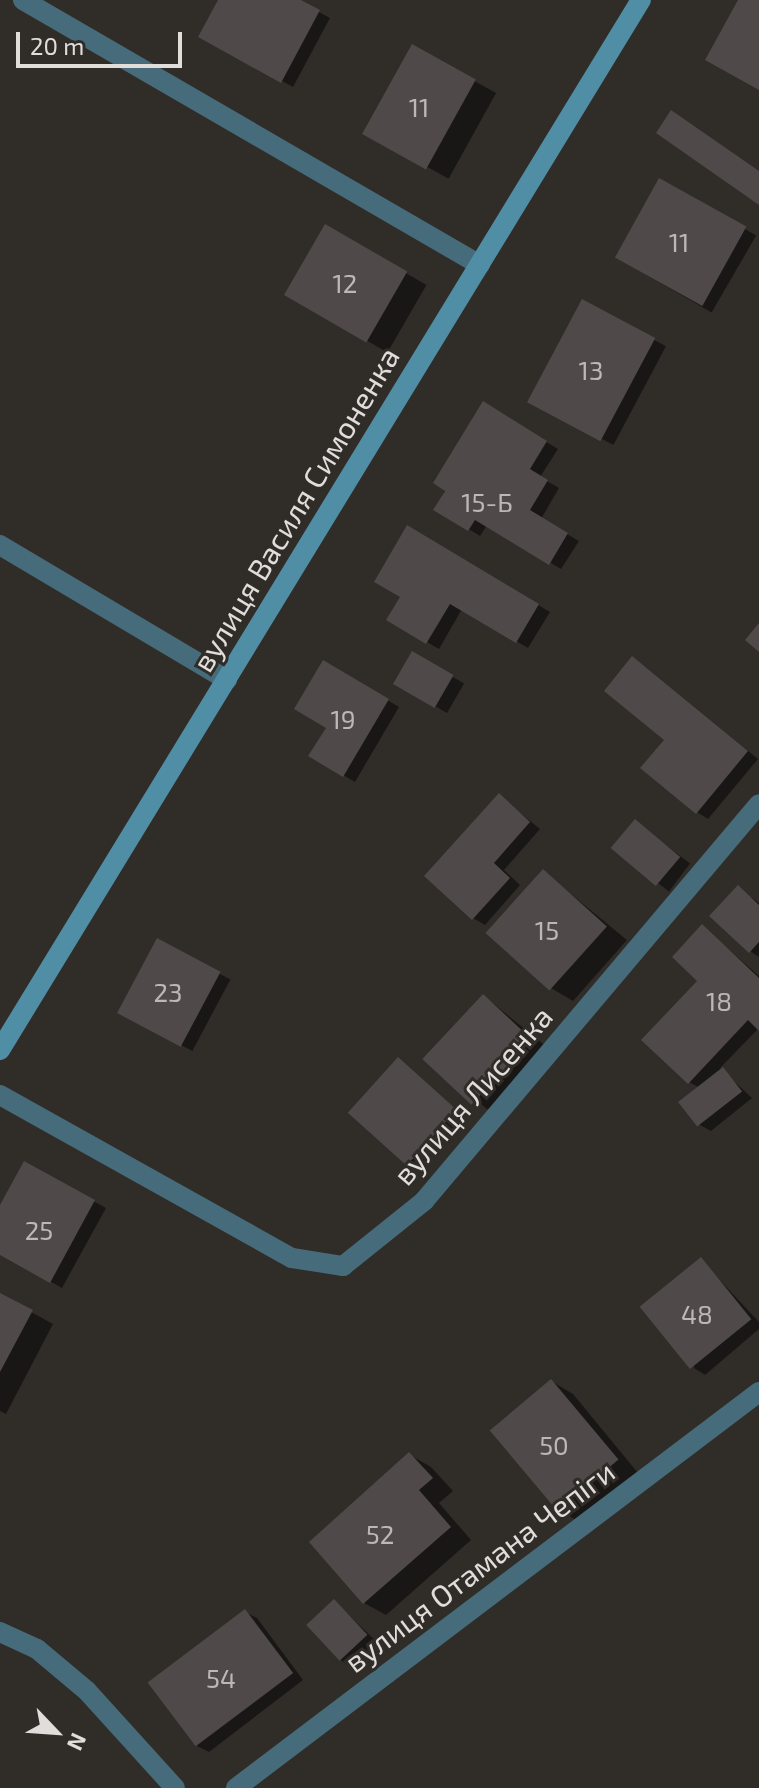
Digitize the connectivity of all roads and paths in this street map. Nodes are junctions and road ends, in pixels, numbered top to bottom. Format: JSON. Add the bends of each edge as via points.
{"nodes":[{"id":1,"x":23,"y":0,"type":"edge"},
{"id":2,"x":641,"y":0,"type":"edge"},
{"id":3,"x":480,"y":265,"type":"junction"},
{"id":4,"x":0,"y":545,"type":"edge"},
{"id":5,"x":227,"y":680,"type":"junction"},
{"id":6,"x":759,"y":804,"type":"edge"},
{"id":7,"x":0,"y":1050,"type":"edge"},
{"id":8,"x":0,"y":1095,"type":"edge"},
{"id":9,"x":759,"y":1392,"type":"edge"},
{"id":10,"x":0,"y":1632,"type":"edge"},
{"id":11,"x":175,"y":1788,"type":"edge"},
{"id":12,"x":236,"y":1788,"type":"edge"}],
"edges":[{"from":1,"to":3,"type":"street"},
{"from":2,"to":3,"type":"street","name":"вулиця Василя Симоненка"},
{"from":3,"to":5,"type":"street","name":"вулиця Василя Симоненка"},
{"from":4,"to":5,"type":"street"},
{"from":5,"to":7,"type":"street","name":"вулиця Василя Симоненка"},
{"from":6,"to":8,"type":"street","name":"вулиця Лисенка","via":[[424,1201],[343,1266],[292,1258]]},
{"from":9,"to":12,"type":"street","name":"вулиця Отамана Чепіги"},
{"from":10,"to":11,"type":"street","via":[[37,1649],[87,1691]]}]}
